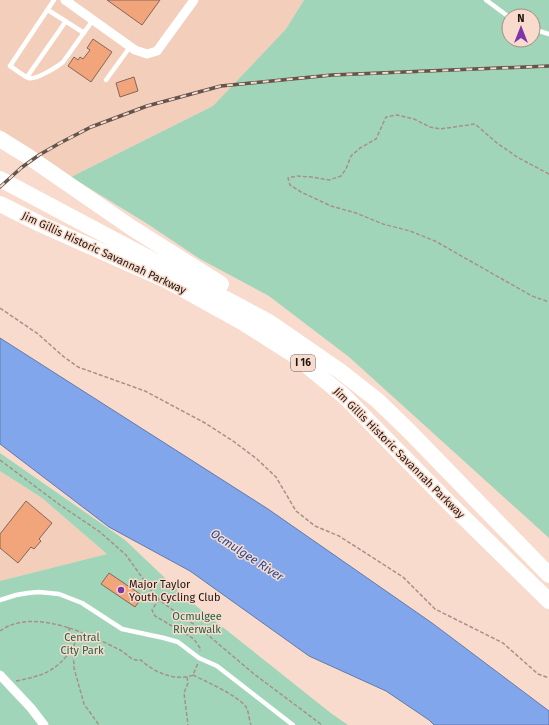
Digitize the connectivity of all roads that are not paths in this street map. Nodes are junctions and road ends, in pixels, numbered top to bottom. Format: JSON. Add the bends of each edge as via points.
{"nodes":[{"id":1,"x":54,"y":0,"type":"edge"},
{"id":2,"x":65,"y":0,"type":"edge"},
{"id":3,"x":194,"y":0,"type":"edge"},
{"id":4,"x":486,"y":0,"type":"edge"},
{"id":5,"x":48,"y":10,"type":"junction"},
{"id":6,"x":501,"y":11,"type":"edge"},
{"id":7,"x":92,"y":20,"type":"junction"},
{"id":8,"x":66,"y":21,"type":"junction"},
{"id":9,"x":84,"y":33,"type":"junction"},
{"id":10,"x":130,"y":47,"type":"junction"},
{"id":11,"x":26,"y":76,"type":"junction"},
{"id":12,"x":106,"y":80,"type":"dead end"},
{"id":13,"x":0,"y":139,"type":"edge"},
{"id":14,"x":0,"y":180,"type":"edge"},
{"id":15,"x":0,"y":204,"type":"edge"},
{"id":16,"x":0,"y":212,"type":"edge"},
{"id":17,"x":40,"y":224,"type":"junction"},
{"id":18,"x":269,"y":322,"type":"junction"},
{"id":19,"x":549,"y":575,"type":"edge"},
{"id":20,"x":0,"y":600,"type":"edge"},
{"id":21,"x":549,"y":602,"type":"edge"},
{"id":22,"x":0,"y":675,"type":"edge"},
{"id":23,"x":44,"y":725,"type":"edge"},
{"id":24,"x":293,"y":725,"type":"edge"}],
"edges":[{"from":1,"to":5,"type":"lane"},
{"from":2,"to":7,"type":"street"},
{"from":3,"to":10,"type":"street","via":[[157,51],[147,54]]},
{"from":4,"to":6,"type":"lane"},
{"from":5,"to":8,"type":"lane"},
{"from":5,"to":11,"type":"lane","via":[[10,66]]},
{"from":7,"to":9,"type":"lane"},
{"from":7,"to":10,"type":"street"},
{"from":8,"to":9,"type":"lane"},
{"from":8,"to":11,"type":"lane"},
{"from":9,"to":11,"type":"lane","via":[[63,62],[34,78]]},
{"from":10,"to":12,"type":"lane"},
{"from":13,"to":18,"type":"highway","via":[[234,293]]},
{"from":14,"to":18,"type":"highway","name":"Jim Gillis Historic Savannah Parkway","number":"I 16"},
{"from":15,"to":17,"type":"highway","name":"Jim Gillis Historic Savannah Parkway","number":"I 16"},
{"from":16,"to":17,"type":"highway"},
{"from":17,"to":21,"type":"highway","name":"Jim Gillis Historic Savannah Parkway","number":"I 16","via":[[168,281],[242,322],[294,355],[344,396]]},
{"from":18,"to":19,"type":"highway","name":"Jim Gillis Historic Savannah Parkway","number":"I 16","via":[[377,400]]},
{"from":20,"to":24,"type":"lane","via":[[28,592],[59,594],[82,603],[122,630],[178,642],[199,658],[216,666]]},
{"from":22,"to":23,"type":"street"}]}
